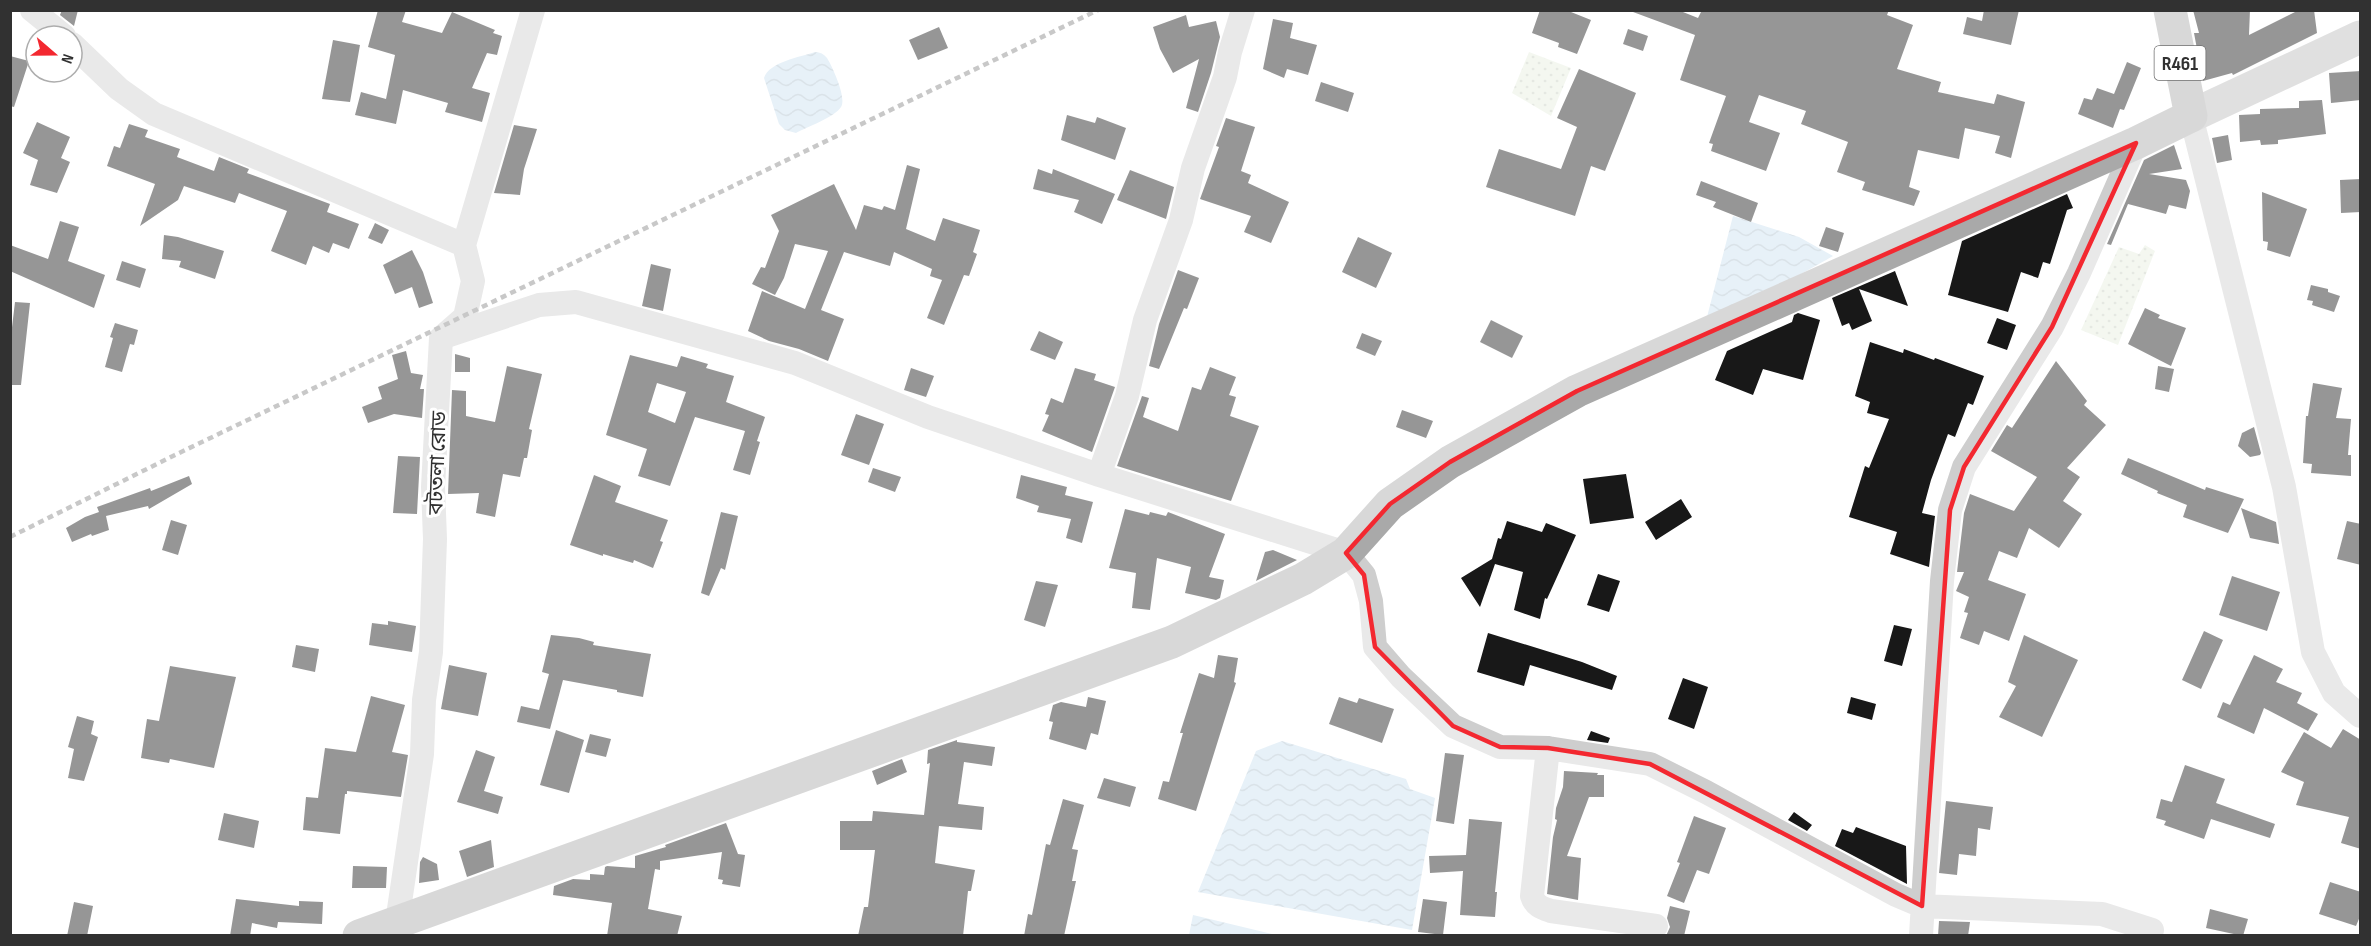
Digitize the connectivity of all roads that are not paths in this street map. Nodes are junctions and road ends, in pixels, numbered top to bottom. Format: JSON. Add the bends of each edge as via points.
{"nodes":[{"id":1,"x":32,"y":10,"type":"edge"},
{"id":2,"x":533,"y":10,"type":"edge"},
{"id":3,"x":1244,"y":10,"type":"edge"},
{"id":4,"x":2170,"y":10,"type":"edge"},
{"id":5,"x":49,"y":24,"type":"edge"},
{"id":6,"x":2361,"y":37,"type":"edge"},
{"id":7,"x":84,"y":55,"type":"edge"},
{"id":8,"x":2191,"y":116,"type":"junction"},
{"id":9,"x":2136,"y":143,"type":"junction"},
{"id":10,"x":464,"y":245,"type":"junction"},
{"id":11,"x":441,"y":338,"type":"junction"},
{"id":12,"x":1099,"y":475,"type":"junction"},
{"id":13,"x":1346,"y":553,"type":"junction"},
{"id":14,"x":2361,"y":716,"type":"edge"},
{"id":15,"x":1548,"y":748,"type":"junction"},
{"id":16,"x":1922,"y":906,"type":"junction"},
{"id":17,"x":1656,"y":926,"type":"dead end"},
{"id":18,"x":396,"y":929,"type":"edge"},
{"id":19,"x":2152,"y":930,"type":"dead end"},
{"id":20,"x":359,"y":936,"type":"edge"},
{"id":21,"x":1921,"y":936,"type":"edge"}],
"edges":[{"from":1,"to":5,"type":"street"},
{"from":2,"to":10,"type":"street"},
{"from":3,"to":12,"type":"street","via":[[1193,168],[1181,220],[1146,320],[1127,396]]},
{"from":4,"to":8,"type":"main road","number":"R461"},
{"from":6,"to":8,"type":"main road"},
{"from":7,"to":10,"type":"street","via":[[154,114]]},
{"from":8,"to":9,"type":"main road"},
{"from":8,"to":14,"type":"street","via":[[2284,487],[2313,652],[2334,693]]},
{"from":9,"to":13,"type":"main road","via":[[1577,391],[1450,462],[1390,504]]},
{"from":9,"to":16,"type":"street","via":[[2052,327],[1964,467],[1950,510]]},
{"from":10,"to":11,"type":"street","via":[[472,281],[465,317]]},
{"from":11,"to":12,"type":"street","via":[[539,305],[576,302],[795,363],[928,417]]},
{"from":11,"to":18,"type":"street","name":"বটতলা রোড","via":[[430,652],[423,700],[422,754]]},
{"from":12,"to":13,"type":"street"},
{"from":13,"to":15,"type":"street","via":[[1364,574],[1375,648],[1401,677],[1453,726],[1500,747]]},
{"from":13,"to":18,"type":"main road","via":[[1303,579],[1172,642]]},
{"from":15,"to":16,"type":"street","via":[[1650,764]]},
{"from":15,"to":17,"type":"street","via":[[1533,901],[1551,911]]},
{"from":16,"to":19,"type":"street","via":[[2102,914]]},
{"from":16,"to":21,"type":"street"},
{"from":18,"to":20,"type":"main road"}]}
